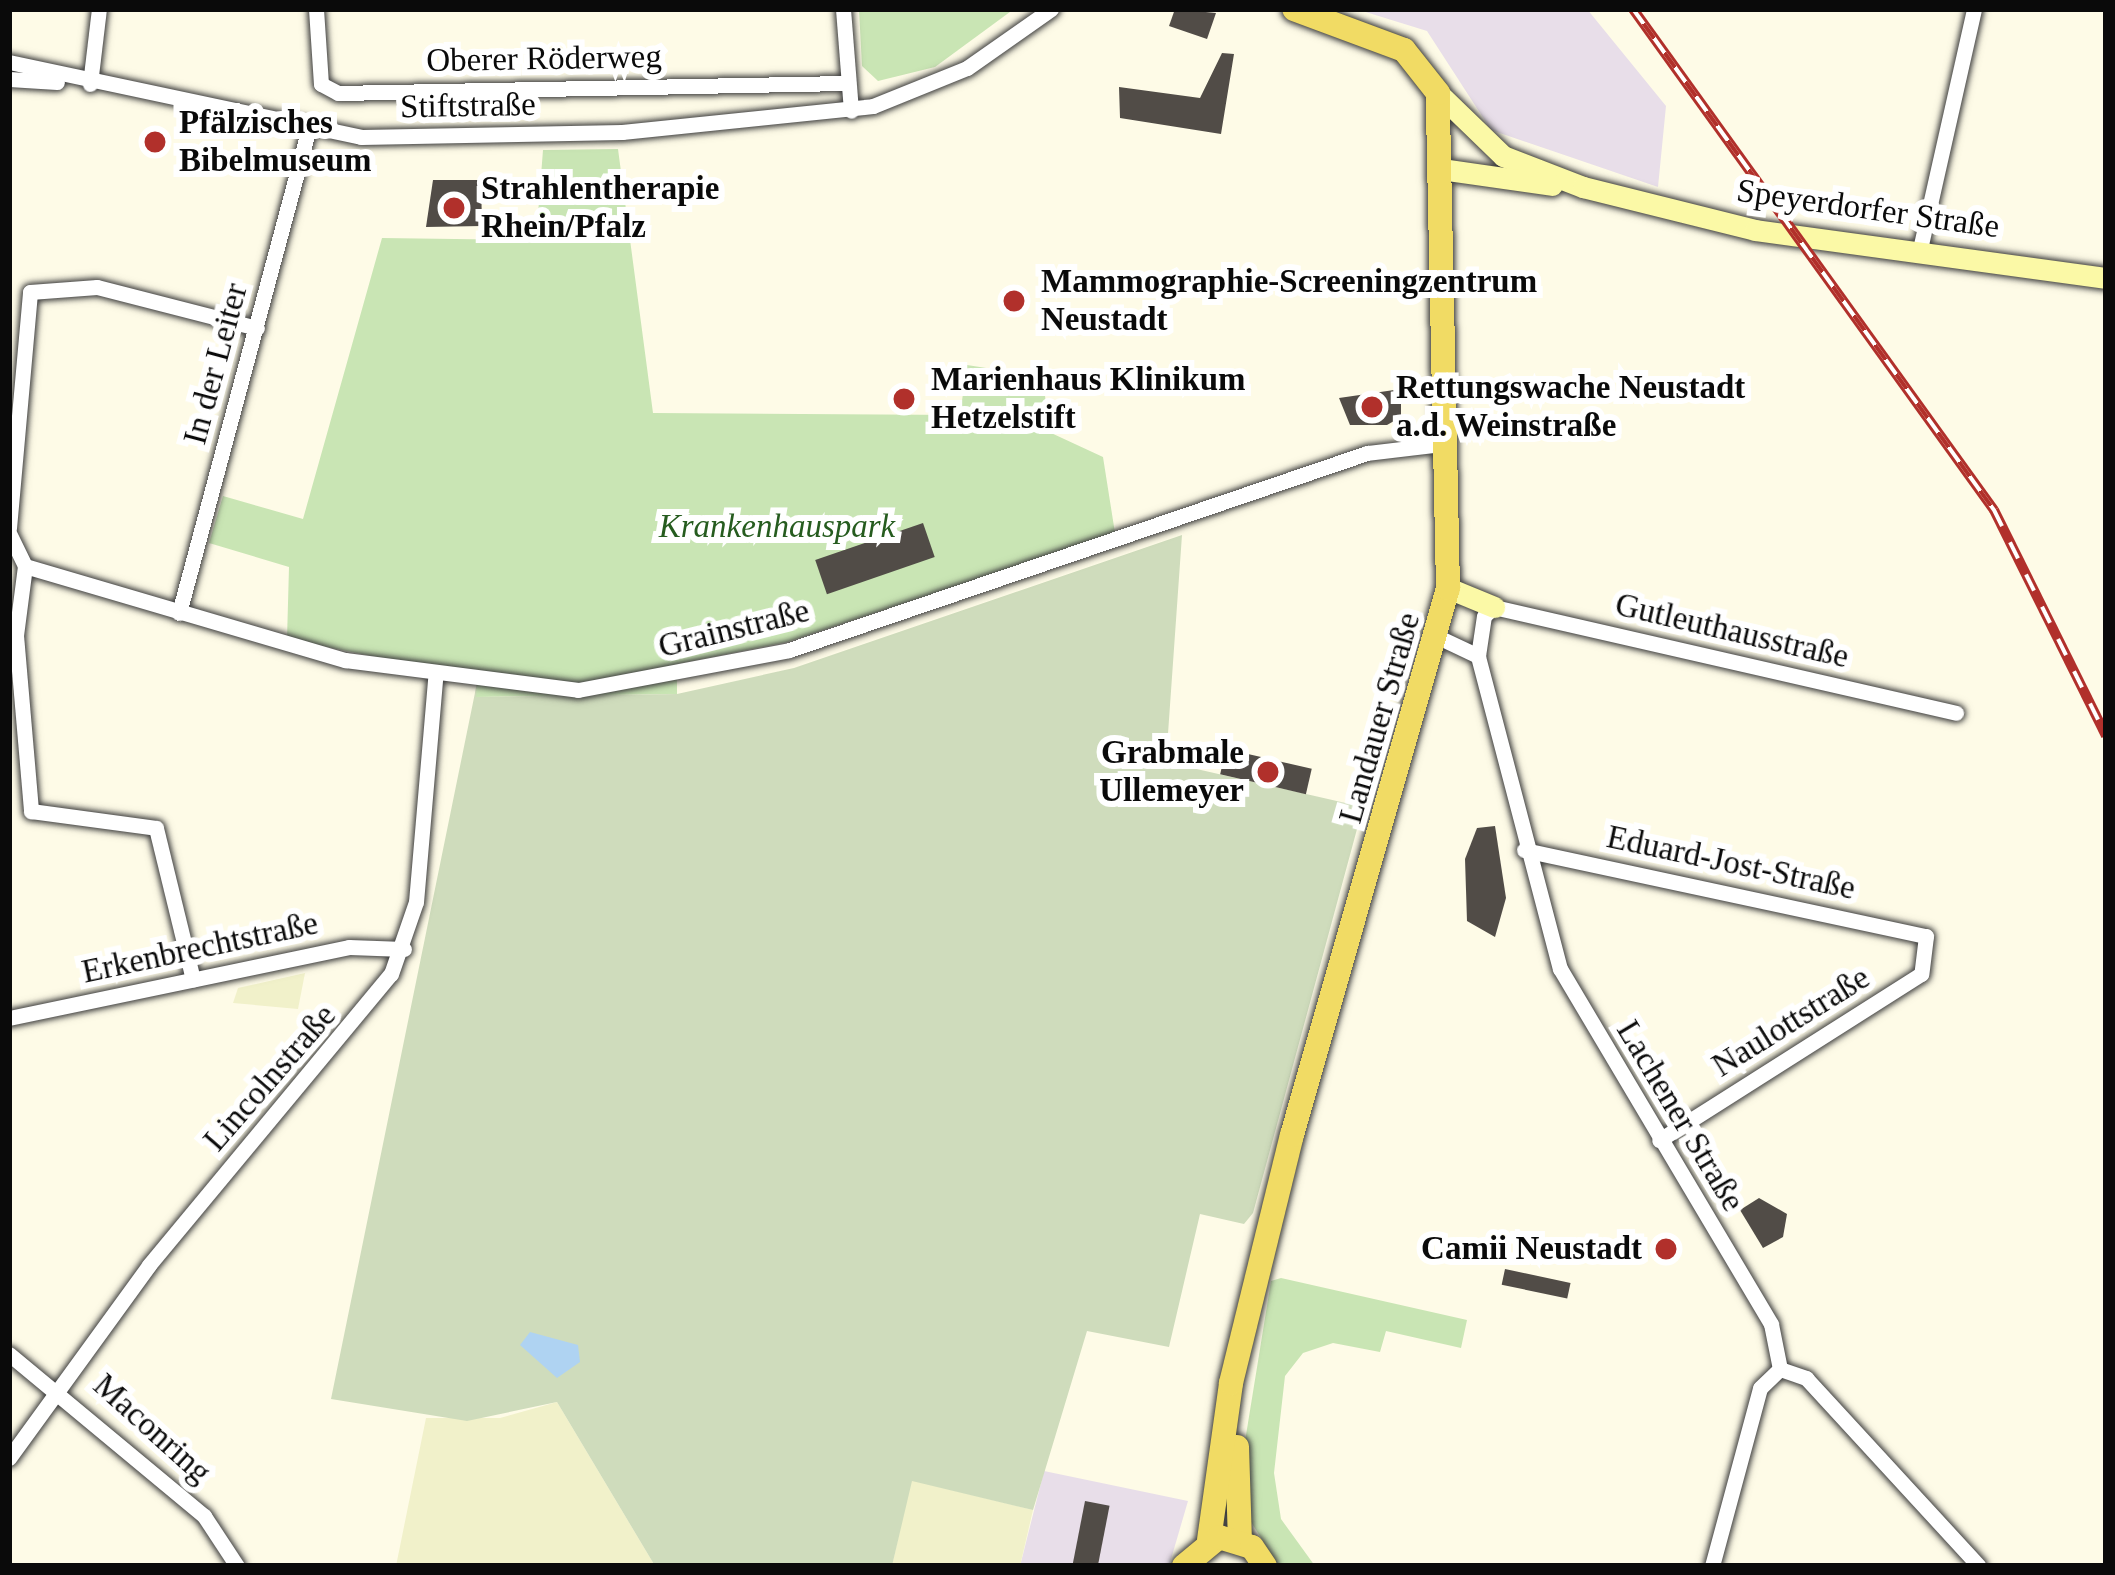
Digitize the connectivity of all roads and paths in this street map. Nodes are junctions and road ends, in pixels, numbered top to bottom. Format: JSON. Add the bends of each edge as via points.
{"nodes":[{"id":1,"x":99,"y":9,"type":"edge"},
{"id":2,"x":316,"y":9,"type":"edge"},
{"id":3,"x":843,"y":9,"type":"edge"},
{"id":4,"x":1294,"y":9,"type":"edge"},
{"id":5,"x":1974,"y":9,"type":"edge"},
{"id":6,"x":1045,"y":12,"type":"edge"},
{"id":7,"x":9,"y":62,"type":"edge"},
{"id":8,"x":9,"y":79,"type":"edge"},
{"id":9,"x":847,"y":83,"type":"junction"},
{"id":10,"x":90,"y":84,"type":"junction"},
{"id":11,"x":1438,"y":94,"type":"junction"},
{"id":12,"x":851,"y":111,"type":"junction"},
{"id":13,"x":308,"y":131,"type":"junction"},
{"id":14,"x":1441,"y":169,"type":"junction"},
{"id":15,"x":1583,"y":187,"type":"junction"},
{"id":16,"x":1919,"y":249,"type":"junction"},
{"id":17,"x":2106,"y":278,"type":"edge"},
{"id":18,"x":256,"y":328,"type":"junction"},
{"id":19,"x":1442,"y":444,"type":"junction"},
{"id":20,"x":9,"y":531,"type":"edge"},
{"id":21,"x":25,"y":566,"type":"junction"},
{"id":22,"x":1447,"y":596,"type":"junction"},
{"id":23,"x":1494,"y":607,"type":"junction"},
{"id":24,"x":179,"y":613,"type":"junction"},
{"id":25,"x":1440,"y":638,"type":"junction"},
{"id":26,"x":1478,"y":656,"type":"junction"},
{"id":27,"x":435,"y":679,"type":"junction"},
{"id":28,"x":1956,"y":713,"type":"dead end"},
{"id":29,"x":1524,"y":850,"type":"junction"},
{"id":30,"x":1926,"y":936,"type":"joint"},
{"id":31,"x":404,"y":949,"type":"junction"},
{"id":32,"x":193,"y":980,"type":"junction"},
{"id":33,"x":9,"y":1018,"type":"edge"},
{"id":34,"x":1659,"y":1141,"type":"junction"},
{"id":35,"x":1255,"y":1302,"type":"junction"},
{"id":36,"x":9,"y":1354,"type":"edge"},
{"id":37,"x":1780,"y":1369,"type":"junction"},
{"id":38,"x":59,"y":1387,"type":"junction"},
{"id":39,"x":9,"y":1459,"type":"edge"},
{"id":40,"x":1209,"y":1540,"type":"junction"},
{"id":41,"x":1240,"y":1540,"type":"junction"},
{"id":42,"x":237,"y":1566,"type":"edge"},
{"id":43,"x":1184,"y":1566,"type":"edge"},
{"id":44,"x":1265,"y":1566,"type":"edge"},
{"id":45,"x":1712,"y":1566,"type":"edge"},
{"id":46,"x":1979,"y":1566,"type":"edge"}],
"edges":[{"from":1,"to":10,"type":"street"},
{"from":2,"to":9,"type":"street","name":"Oberer Röderweg","via":[[322,84],[338,93]]},
{"from":3,"to":9,"type":"street"},
{"from":4,"to":11,"type":"main road","via":[[1404,50]]},
{"from":5,"to":16,"type":"street"},
{"from":6,"to":12,"type":"street","name":"Stiftstraße","via":[[942,81]]},
{"from":7,"to":10,"type":"street","name":"Stiftstraße"},
{"from":8,"to":10,"type":"street","name":"Stiftstraße"},
{"from":9,"to":12,"type":"street"},
{"from":10,"to":13,"type":"street","name":"Stiftstraße"},
{"from":11,"to":14,"type":"main road","name":"Landauer Straße"},
{"from":11,"to":15,"type":"street","name":"Speyerdorfer Straße","via":[[1503,156]]},
{"from":12,"to":13,"type":"street","name":"Stiftstraße","via":[[465,138]]},
{"from":13,"to":18,"type":"street","name":"In der Leiter"},
{"from":14,"to":15,"type":"street"},
{"from":14,"to":19,"type":"main road","name":"Landauer Straße"},
{"from":15,"to":16,"type":"street","name":"Speyerdorfer Straße","via":[[1755,230]]},
{"from":16,"to":17,"type":"street","name":"Speyerdorfer Straße"},
{"from":18,"to":20,"type":"street","via":[[97,287],[30,292]]},
{"from":18,"to":24,"type":"street","name":"In der Leiter"},
{"from":19,"to":22,"type":"main road","name":"Landauer Straße"},
{"from":19,"to":27,"type":"street","name":"Grainstraße","via":[[1366,453],[811,642],[674,678],[578,690]]},
{"from":20,"to":21,"type":"street"},
{"from":21,"to":24,"type":"street","name":"Grainstraße"},
{"from":21,"to":32,"type":"street","via":[[16,635],[31,811],[156,828]]},
{"from":22,"to":23,"type":"street"},
{"from":22,"to":25,"type":"main road","name":"Landauer Straße"},
{"from":23,"to":26,"type":"street"},
{"from":23,"to":28,"type":"street","name":"Gutleuthausstraße"},
{"from":24,"to":27,"type":"street","name":"Grainstraße"},
{"from":25,"to":26,"type":"street"},
{"from":25,"to":35,"type":"main road","name":"Landauer Straße","via":[[1303,1094]]},
{"from":26,"to":29,"type":"street","name":"Lachener Straße"},
{"from":27,"to":31,"type":"street","name":"Lincolnstraße"},
{"from":29,"to":30,"type":"street","name":"Eduard-Jost-Straße"},
{"from":29,"to":34,"type":"street","name":"Lachener Straße","via":[[1560,969]]},
{"from":30,"to":34,"type":"street","name":"Naulottstraße","via":[[1921,974]]},
{"from":31,"to":32,"type":"street","name":"Erkenbrechtstraße","via":[[349,947]]},
{"from":31,"to":38,"type":"street","name":"Lincolnstraße","via":[[356,1027],[162,1249]]},
{"from":32,"to":33,"type":"street","name":"Erkenbrechtstraße"},
{"from":34,"to":37,"type":"street","name":"Lachener Straße","via":[[1771,1324]]},
{"from":35,"to":40,"type":"main road","name":"Landauer Straße"},
{"from":35,"to":41,"type":"main road","name":"Landauer Straße","via":[[1235,1470]]},
{"from":36,"to":38,"type":"street","name":"Maconring"},
{"from":37,"to":45,"type":"street","via":[[1760,1388]]},
{"from":37,"to":46,"type":"street","via":[[1806,1378]]},
{"from":38,"to":39,"type":"street","name":"Lincolnstraße"},
{"from":38,"to":42,"type":"street","name":"Maconring","via":[[204,1516]]},
{"from":40,"to":41,"type":"main road"},
{"from":40,"to":43,"type":"main road"},
{"from":41,"to":44,"type":"main road"}]}
